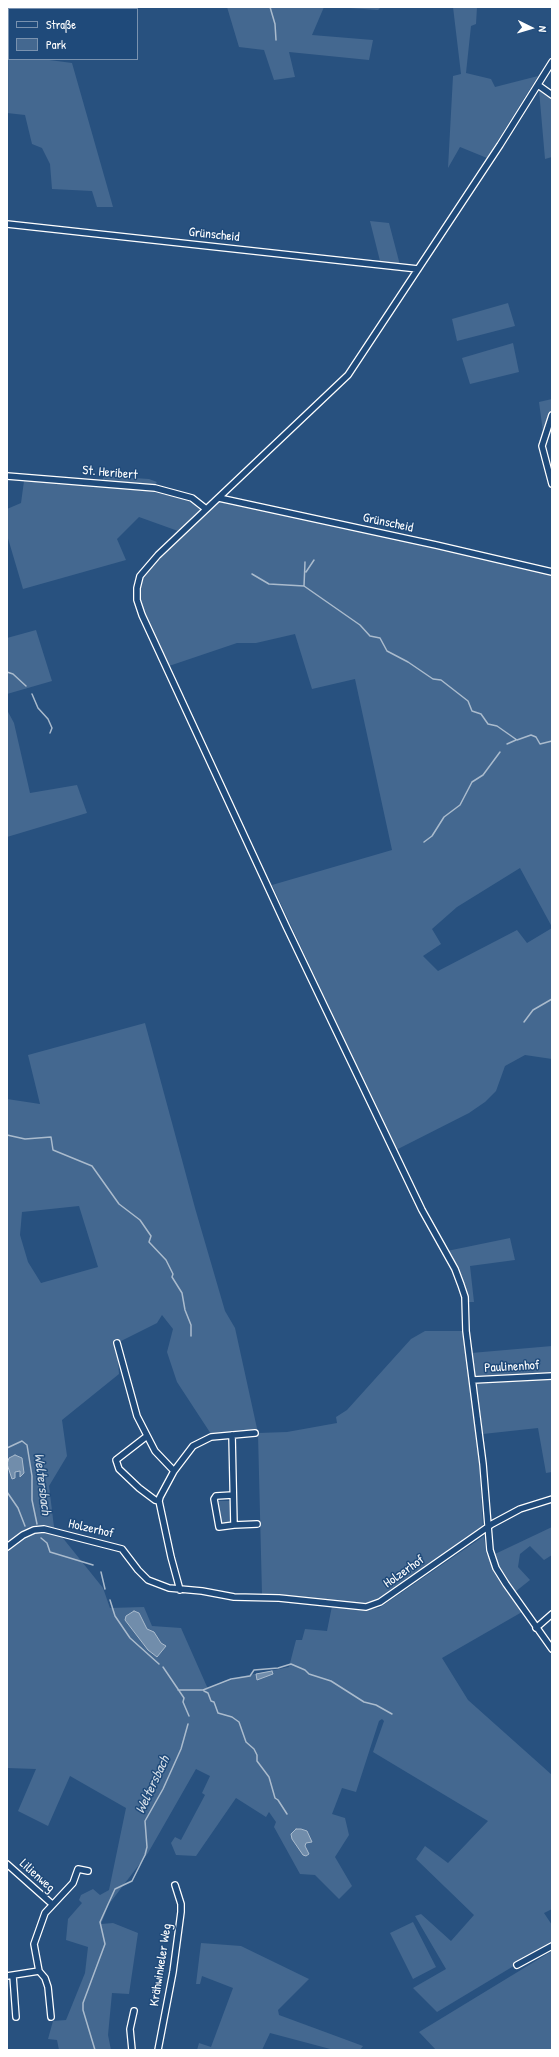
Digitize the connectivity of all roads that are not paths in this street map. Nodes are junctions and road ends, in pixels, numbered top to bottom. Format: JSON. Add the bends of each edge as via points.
{"nodes":[{"id":1,"x":552,"y":62,"type":"edge"},
{"id":2,"x":538,"y":85,"type":"junction"},
{"id":3,"x":552,"y":95,"type":"edge"},
{"id":4,"x":7,"y":224,"type":"edge"},
{"id":5,"x":418,"y":270,"type":"junction"},
{"id":6,"x":552,"y":415,"type":"edge"},
{"id":7,"x":7,"y":476,"type":"edge"},
{"id":8,"x":552,"y":484,"type":"edge"},
{"id":9,"x":219,"y":498,"type":"junction"},
{"id":10,"x":206,"y":509,"type":"junction"},
{"id":11,"x":552,"y":572,"type":"edge"},
{"id":12,"x":117,"y":1343,"type":"dead end"},
{"id":13,"x":552,"y":1376,"type":"edge"},
{"id":14,"x":473,"y":1380,"type":"junction"},
{"id":15,"x":255,"y":1433,"type":"dead end"},
{"id":16,"x":232,"y":1435,"type":"junction"},
{"id":17,"x":147,"y":1436,"type":"junction"},
{"id":18,"x":174,"y":1471,"type":"junction"},
{"id":19,"x":233,"y":1495,"type":"junction"},
{"id":20,"x":552,"y":1499,"type":"edge"},
{"id":21,"x":159,"y":1501,"type":"junction"},
{"id":22,"x":257,"y":1524,"type":"dead end"},
{"id":23,"x":234,"y":1525,"type":"junction"},
{"id":24,"x":487,"y":1529,"type":"junction"},
{"id":25,"x":7,"y":1547,"type":"edge"},
{"id":26,"x":180,"y":1590,"type":"junction"},
{"id":27,"x":552,"y":1614,"type":"edge"},
{"id":28,"x":536,"y":1628,"type":"junction"},
{"id":29,"x":552,"y":1649,"type":"edge"},
{"id":30,"x":7,"y":1864,"type":"edge"},
{"id":31,"x":88,"y":1871,"type":"dead end"},
{"id":32,"x":175,"y":1885,"type":"dead end"},
{"id":33,"x":52,"y":1904,"type":"junction"},
{"id":34,"x":552,"y":1946,"type":"edge"},
{"id":35,"x":517,"y":1965,"type":"dead end"},
{"id":36,"x":39,"y":1971,"type":"junction"},
{"id":37,"x":10,"y":1976,"type":"edge"},
{"id":38,"x":134,"y":2011,"type":"dead end"},
{"id":39,"x":16,"y":2017,"type":"dead end"},
{"id":40,"x":51,"y":2018,"type":"dead end"},
{"id":41,"x":132,"y":2050,"type":"edge"},
{"id":42,"x":158,"y":2050,"type":"edge"}],
"edges":[{"from":1,"to":2,"type":"street"},
{"from":2,"to":3,"type":"street"},
{"from":2,"to":5,"type":"street"},
{"from":4,"to":5,"type":"street","name":"Grünscheid"},
{"from":5,"to":9,"type":"street","via":[[348,375]]},
{"from":6,"to":8,"type":"street","via":[[542,446]]},
{"from":7,"to":10,"type":"street","name":"St. Heribert","via":[[155,488],[192,498]]},
{"from":9,"to":10,"type":"street"},
{"from":9,"to":11,"type":"street","name":"Grünscheid"},
{"from":10,"to":14,"type":"street","via":[[147,566],[140,576],[137,600],[286,926],[422,1210],[454,1268],[465,1297],[466,1331]]},
{"from":12,"to":17,"type":"street","via":[[134,1406]]},
{"from":13,"to":14,"type":"street","name":"Paulinenhof"},
{"from":14,"to":24,"type":"street","via":[[483,1464]]},
{"from":15,"to":16,"type":"street"},
{"from":16,"to":18,"type":"street","via":[[207,1439],[193,1446]]},
{"from":16,"to":19,"type":"street"},
{"from":17,"to":18,"type":"street","via":[[155,1451]]},
{"from":17,"to":21,"type":"street","via":[[116,1460],[119,1469],[139,1488]]},
{"from":18,"to":21,"type":"street"},
{"from":19,"to":23,"type":"street"},
{"from":19,"to":23,"type":"street","via":[[216,1496],[214,1502],[219,1527]]},
{"from":20,"to":24,"type":"street","name":"Holzerhof","via":[[520,1509]]},
{"from":21,"to":26,"type":"street"},
{"from":22,"to":23,"type":"street"},
{"from":24,"to":26,"type":"street","name":"Holzerhof","via":[[380,1602],[366,1607],[234,1597]]},
{"from":24,"to":28,"type":"street","via":[[496,1568]]},
{"from":25,"to":26,"type":"street","name":"Holzerhof","via":[[23,1535],[44,1529],[118,1547],[127,1553],[148,1580]]},
{"from":27,"to":28,"type":"street"},
{"from":28,"to":29,"type":"street"},
{"from":30,"to":33,"type":"street","name":"Lilienweg"},
{"from":31,"to":33,"type":"street","via":[[78,1869],[73,1883]]},
{"from":32,"to":42,"type":"street","name":"Krähwinkeler Weg","via":[[181,1912]]},
{"from":33,"to":36,"type":"street","via":[[45,1913],[35,1938]]},
{"from":34,"to":35,"type":"street"},
{"from":36,"to":37,"type":"street"},
{"from":36,"to":40,"type":"street","via":[[48,1987]]},
{"from":37,"to":39,"type":"street"},
{"from":38,"to":41,"type":"street","via":[[130,2029]]}]}
